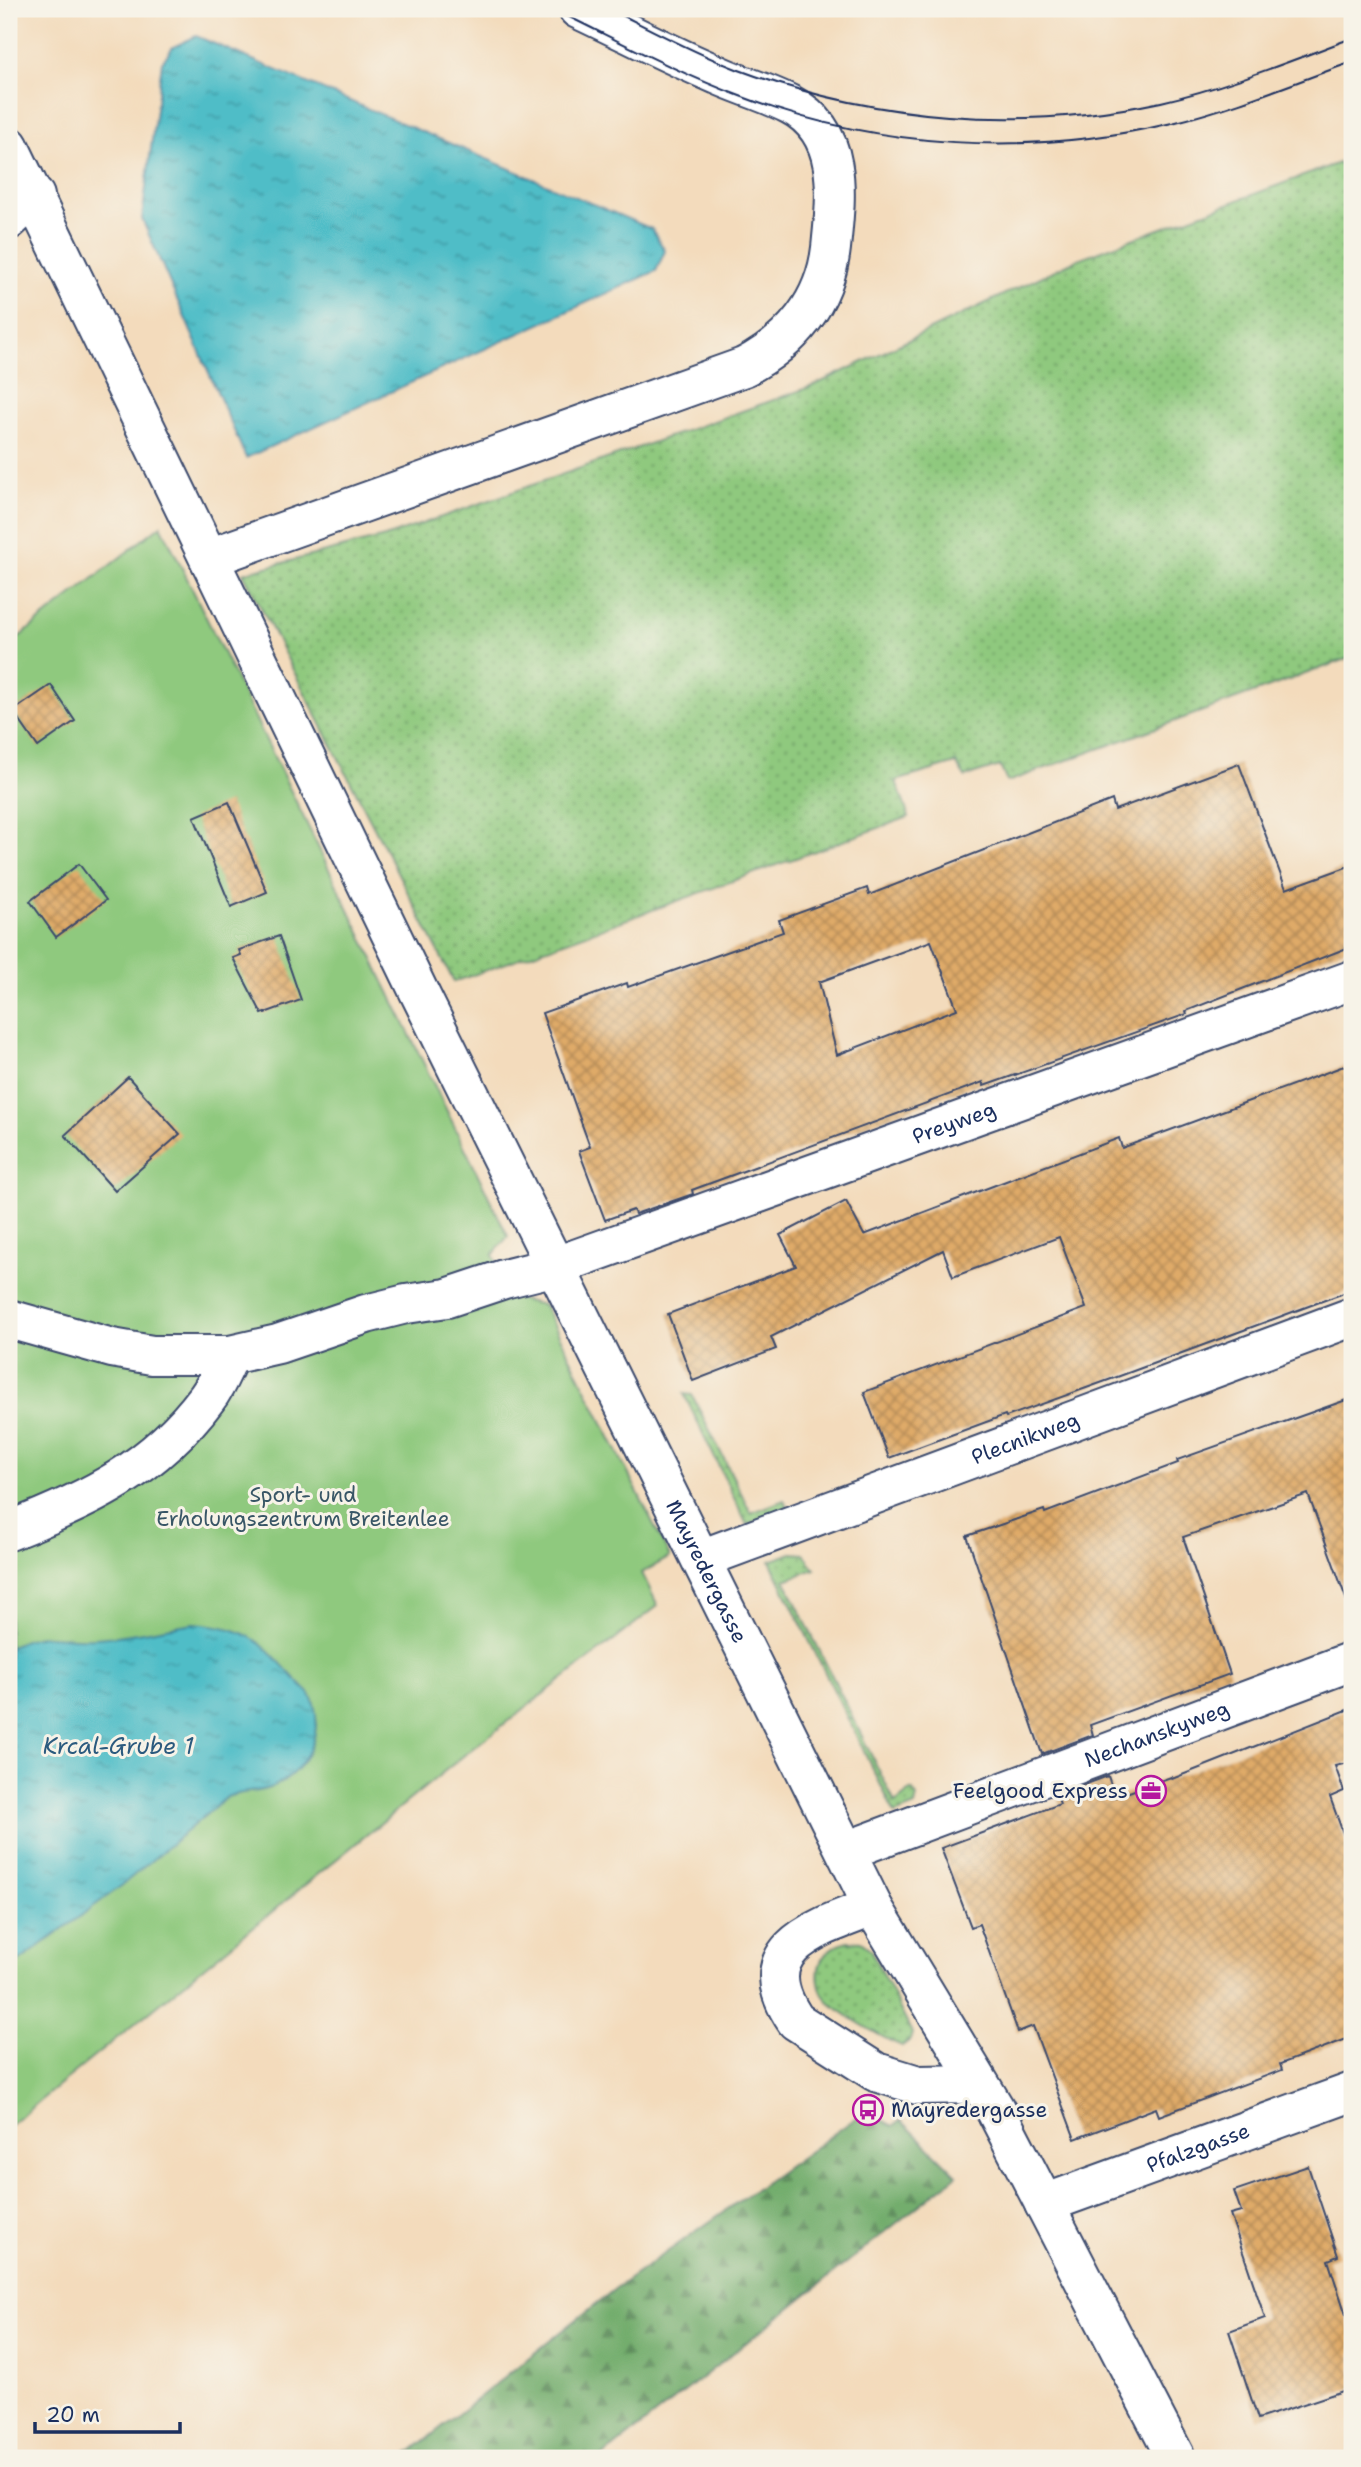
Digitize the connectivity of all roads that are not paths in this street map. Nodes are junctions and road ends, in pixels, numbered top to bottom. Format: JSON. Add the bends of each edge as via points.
{"nodes":[{"id":1,"x":579,"y":9,"type":"edge"},
{"id":2,"x":9,"y":146,"type":"edge"},
{"id":3,"x":17,"y":208,"type":"edge"},
{"id":4,"x":209,"y":558,"type":"junction"},
{"id":5,"x":1352,"y":980,"type":"edge"},
{"id":6,"x":556,"y":1266,"type":"junction"},
{"id":7,"x":1352,"y":1317,"type":"edge"},
{"id":8,"x":9,"y":1319,"type":"edge"},
{"id":9,"x":230,"y":1355,"type":"junction"},
{"id":10,"x":9,"y":1531,"type":"edge"},
{"id":11,"x":701,"y":1559,"type":"junction"},
{"id":12,"x":1352,"y":1661,"type":"edge"},
{"id":13,"x":846,"y":1851,"type":"junction"},
{"id":14,"x":873,"y":1907,"type":"junction"},
{"id":15,"x":979,"y":2084,"type":"junction"},
{"id":16,"x":1352,"y":2092,"type":"edge"},
{"id":17,"x":1044,"y":2204,"type":"junction"},
{"id":18,"x":1176,"y":2458,"type":"edge"}],
"edges":[{"from":1,"to":4,"type":"street","via":[[770,95],[811,119],[830,152],[836,198],[830,260],[815,303],[784,341],[744,367]]},
{"from":2,"to":3,"type":"street","name":"Mayredergasse"},
{"from":3,"to":4,"type":"street","name":"Mayredergasse"},
{"from":4,"to":6,"type":"street","name":"Mayredergasse"},
{"from":5,"to":6,"type":"street","name":"Preyweg"},
{"from":6,"to":9,"type":"street","name":"Preyweg","via":[[447,1298],[366,1314]]},
{"from":6,"to":11,"type":"street","name":"Mayredergasse"},
{"from":7,"to":11,"type":"street","name":"Plecnikweg"},
{"from":8,"to":9,"type":"street","name":"Preyweg","via":[[152,1355]]},
{"from":9,"to":10,"type":"street","via":[[208,1396],[142,1464],[94,1495]]},
{"from":11,"to":13,"type":"street","name":"Mayredergasse"},
{"from":12,"to":13,"type":"street","name":"Nechanskyweg"},
{"from":13,"to":14,"type":"street","name":"Mayredergasse"},
{"from":14,"to":15,"type":"street","name":"Mayredergasse"},
{"from":14,"to":15,"type":"street","via":[[808,1934],[787,1951],[778,1974],[787,2008],[796,2021],[876,2072],[918,2085]]},
{"from":15,"to":17,"type":"street","name":"Mayredergasse"},
{"from":16,"to":17,"type":"street","name":"Pfalzgasse"},
{"from":17,"to":18,"type":"street","name":"Mayredergasse"}]}
